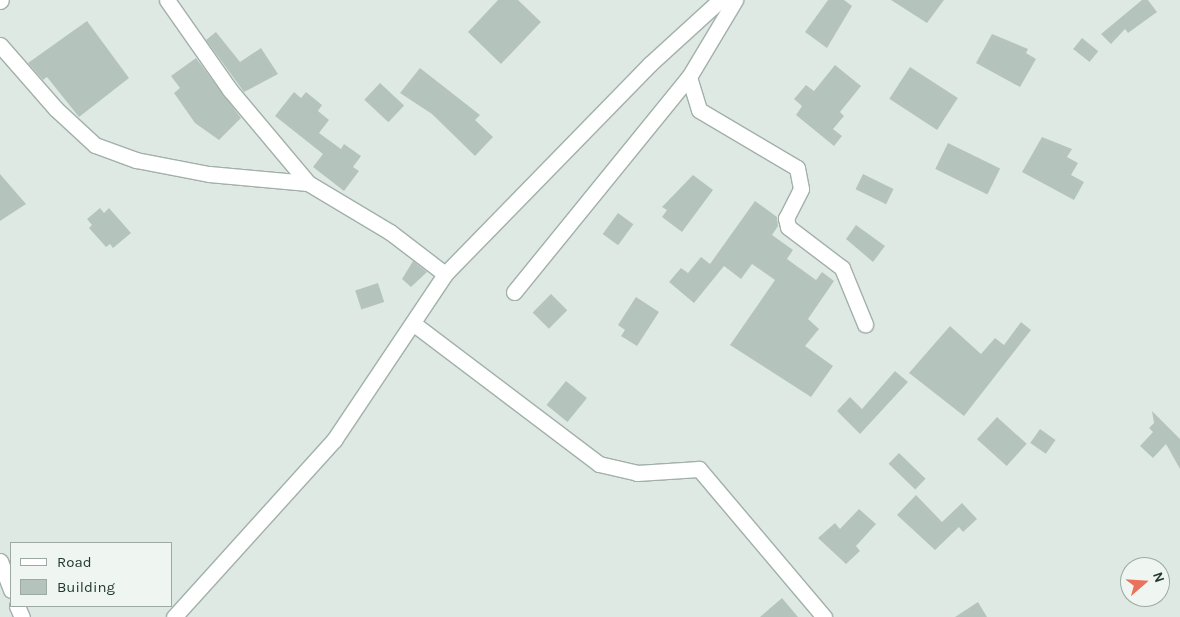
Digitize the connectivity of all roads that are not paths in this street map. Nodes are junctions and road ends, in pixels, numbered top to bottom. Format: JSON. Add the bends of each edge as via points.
{"nodes":[{"id":1,"x":167,"y":0,"type":"edge"},
{"id":2,"x":720,"y":0,"type":"edge"},
{"id":3,"x":735,"y":0,"type":"edge"},
{"id":4,"x":0,"y":44,"type":"edge"},
{"id":5,"x":689,"y":77,"type":"junction"},
{"id":6,"x":308,"y":183,"type":"junction"},
{"id":7,"x":445,"y":274,"type":"junction"},
{"id":8,"x":514,"y":292,"type":"dead end"},
{"id":9,"x":414,"y":324,"type":"junction"},
{"id":10,"x":865,"y":324,"type":"dead end"},
{"id":11,"x":0,"y":561,"type":"edge"},
{"id":12,"x":10,"y":587,"type":"edge"},
{"id":13,"x":174,"y":617,"type":"edge"},
{"id":14,"x":824,"y":617,"type":"edge"}],
"edges":[{"from":1,"to":6,"type":"street","via":[[230,90]]},
{"from":2,"to":7,"type":"street","via":[[650,64]]},
{"from":3,"to":5,"type":"street"},
{"from":4,"to":6,"type":"street","via":[[56,109],[95,144],[136,160],[209,174]]},
{"from":5,"to":8,"type":"street"},
{"from":5,"to":10,"type":"street","via":[[699,110],[796,168],[801,189],[786,218],[788,227],[842,268]]},
{"from":6,"to":7,"type":"street","via":[[390,232]]},
{"from":7,"to":9,"type":"street"},
{"from":9,"to":13,"type":"street","via":[[334,440]]},
{"from":9,"to":14,"type":"street","via":[[599,464],[637,473],[699,469]]},
{"from":11,"to":12,"type":"street"}]}
